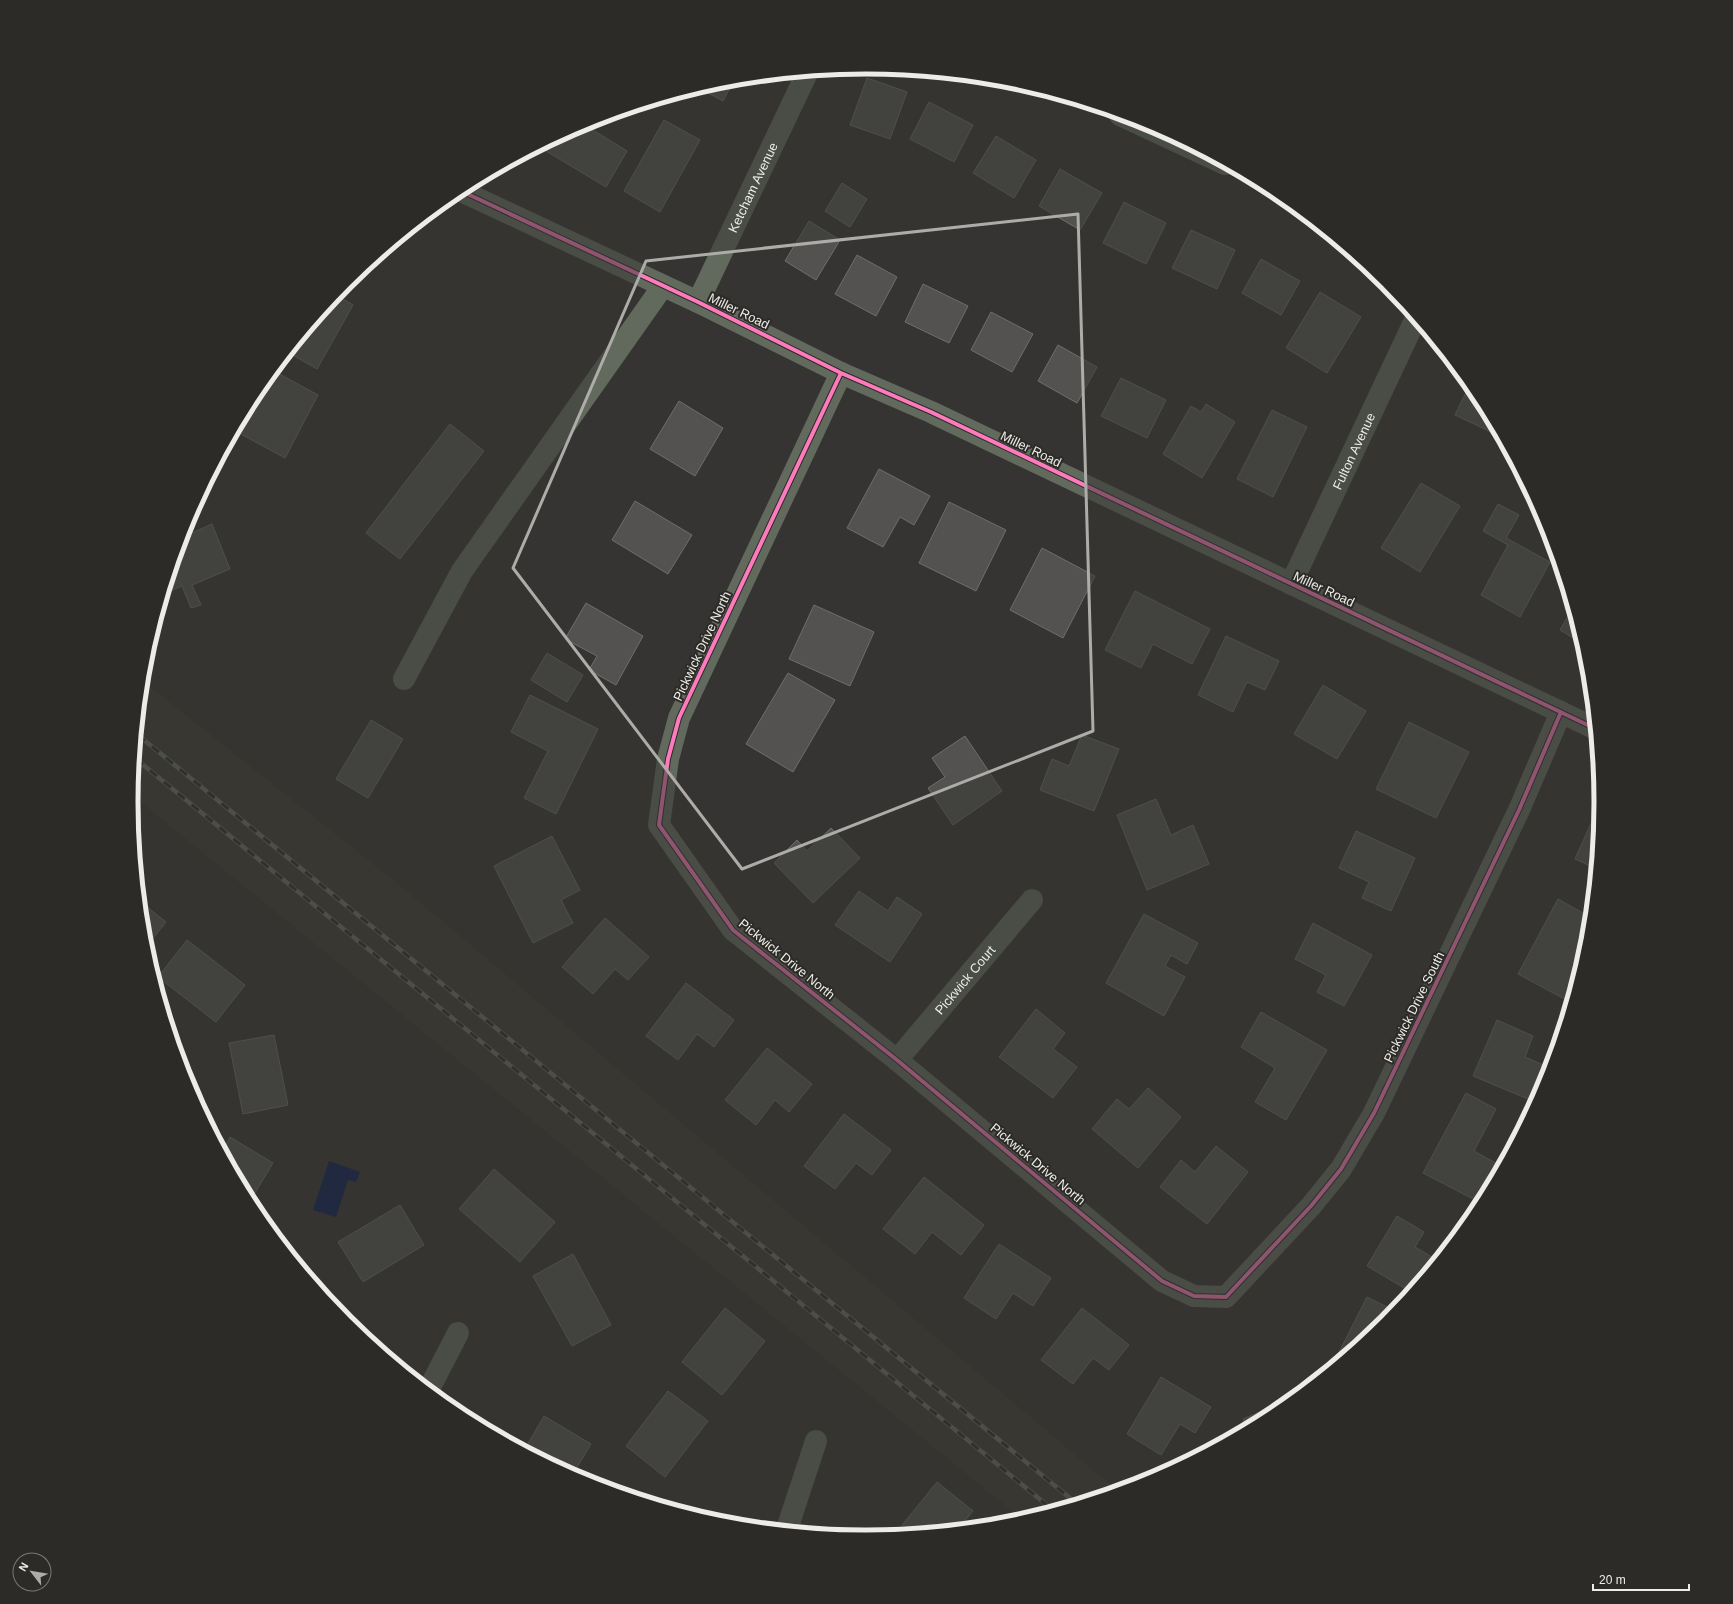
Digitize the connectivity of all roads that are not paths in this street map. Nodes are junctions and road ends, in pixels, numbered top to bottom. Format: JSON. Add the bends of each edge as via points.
{"nodes":[{"id":1,"x":805,"y":77,"type":"edge"},
{"id":2,"x":467,"y":194,"type":"edge"},
{"id":3,"x":663,"y":286,"type":"junction"},
{"id":4,"x":698,"y":302,"type":"junction"},
{"id":5,"x":1414,"y":322,"type":"edge"},
{"id":6,"x":841,"y":373,"type":"junction"},
{"id":7,"x":1291,"y":584,"type":"junction"},
{"id":8,"x":404,"y":679,"type":"dead end"},
{"id":9,"x":1561,"y":712,"type":"junction"},
{"id":10,"x":1590,"y":726,"type":"edge"},
{"id":11,"x":1032,"y":900,"type":"dead end"},
{"id":12,"x":897,"y":1060,"type":"junction"},
{"id":13,"x":1240,"y":1282,"type":"joint"},
{"id":14,"x":458,"y":1333,"type":"dead end"},
{"id":15,"x":431,"y":1385,"type":"edge"},
{"id":16,"x":816,"y":1441,"type":"dead end"},
{"id":17,"x":788,"y":1525,"type":"edge"}],
"edges":[{"from":1,"to":4,"type":"street","name":"Ketcham Avenue"},
{"from":2,"to":3,"type":"street","name":"Miller Road"},
{"from":3,"to":4,"type":"street","name":"Miller Road"},
{"from":3,"to":8,"type":"street","via":[[462,571]]},
{"from":4,"to":6,"type":"street","name":"Miller Road"},
{"from":5,"to":7,"type":"street","name":"Fulton Avenue"},
{"from":6,"to":7,"type":"street","name":"Miller Road","via":[[931,412]]},
{"from":6,"to":12,"type":"street","name":"Pickwick Drive North","via":[[679,718],[668,759],[659,825],[733,930]]},
{"from":7,"to":9,"type":"street","name":"Miller Road"},
{"from":9,"to":10,"type":"street","name":"Miller Road"},
{"from":9,"to":13,"type":"street","name":"Pickwick Drive South","via":[[1516,817],[1374,1114],[1341,1169],[1311,1206]]},
{"from":11,"to":12,"type":"street","name":"Pickwick Court"},
{"from":12,"to":13,"type":"street","name":"Pickwick Drive North","via":[[1162,1281],[1194,1296],[1226,1297]]},
{"from":14,"to":15,"type":"street"},
{"from":16,"to":17,"type":"street"}]}
